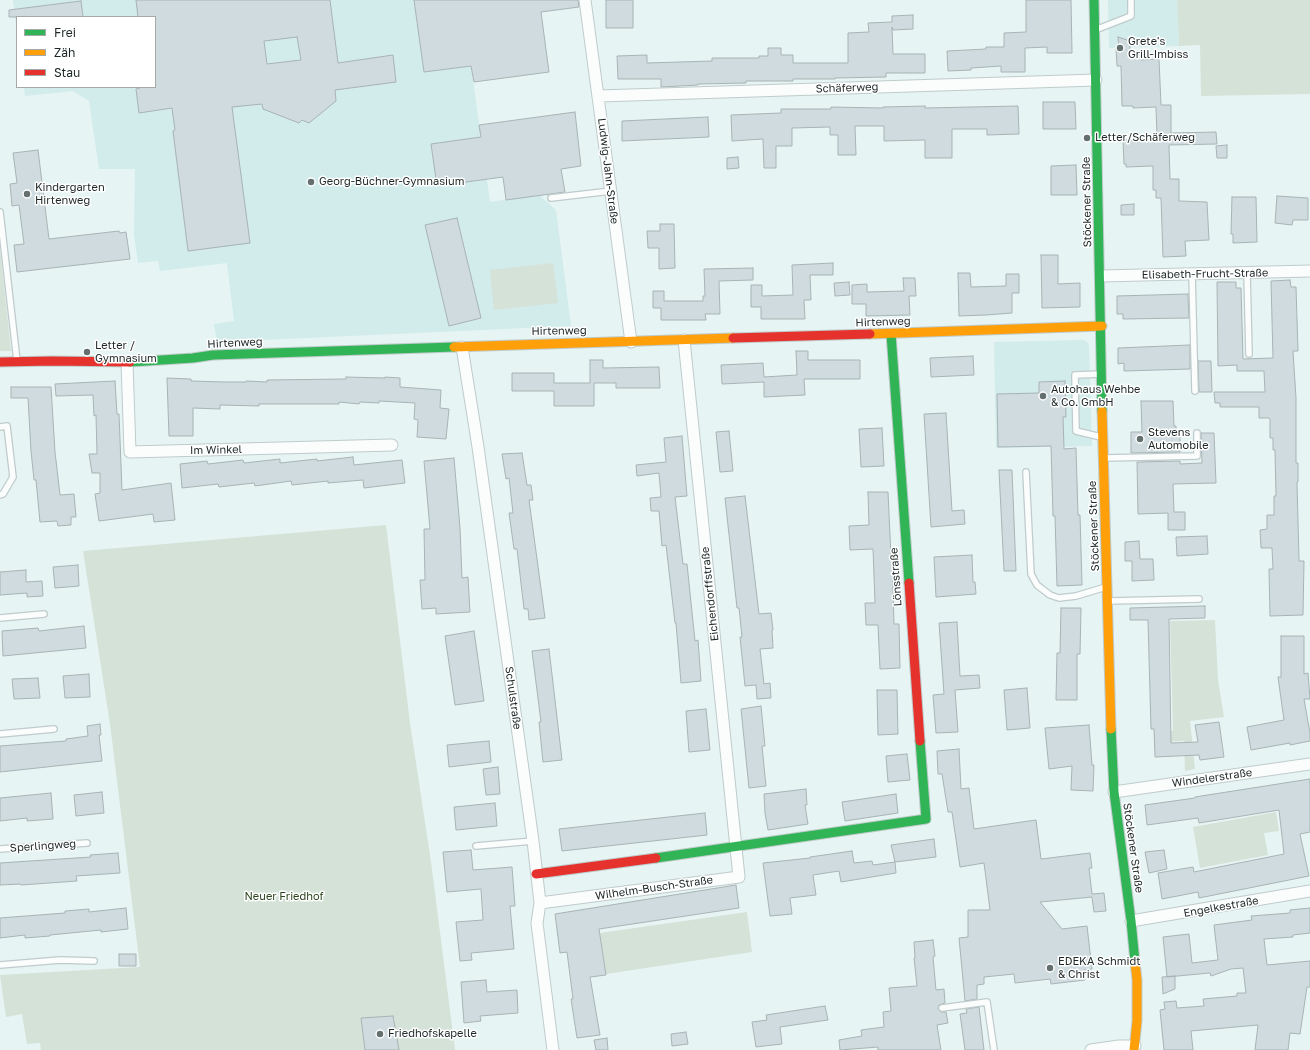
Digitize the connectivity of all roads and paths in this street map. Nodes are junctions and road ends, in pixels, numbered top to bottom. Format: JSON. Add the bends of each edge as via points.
{"nodes":[{"id":1,"x":586,"y":0,"type":"edge"},
{"id":2,"x":1094,"y":0,"type":"edge"},
{"id":3,"x":1131,"y":0,"type":"edge"},
{"id":4,"x":1095,"y":30,"type":"junction"},
{"id":5,"x":1096,"y":80,"type":"junction"},
{"id":6,"x":599,"y":96,"type":"junction"},
{"id":7,"x":611,"y":191,"type":"junction"},
{"id":8,"x":551,"y":198,"type":"dead end"},
{"id":9,"x":0,"y":212,"type":"edge"},
{"id":10,"x":1310,"y":271,"type":"edge"},
{"id":11,"x":1247,"y":273,"type":"junction"},
{"id":12,"x":1192,"y":274,"type":"junction"},
{"id":13,"x":1101,"y":276,"type":"junction"},
{"id":14,"x":1102,"y":326,"type":"junction"},
{"id":15,"x":891,"y":334,"type":"junction"},
{"id":16,"x":684,"y":340,"type":"junction"},
{"id":17,"x":631,"y":342,"type":"junction"},
{"id":18,"x":462,"y":347,"type":"junction"},
{"id":19,"x":1249,"y":354,"type":"dead end"},
{"id":20,"x":0,"y":362,"type":"edge"},
{"id":21,"x":17,"y":362,"type":"junction"},
{"id":22,"x":127,"y":362,"type":"junction"},
{"id":23,"x":1102,"y":374,"type":"junction"},
{"id":24,"x":1195,"y":391,"type":"dead end"},
{"id":25,"x":0,"y":427,"type":"edge"},
{"id":26,"x":1197,"y":433,"type":"dead end"},
{"id":27,"x":1103,"y":437,"type":"junction"},
{"id":28,"x":392,"y":445,"type":"dead end"},
{"id":29,"x":1104,"y":458,"type":"junction"},
{"id":30,"x":1026,"y":472,"type":"dead end"},
{"id":31,"x":0,"y":494,"type":"edge"},
{"id":32,"x":1107,"y":586,"type":"junction"},
{"id":33,"x":1199,"y":599,"type":"dead end"},
{"id":34,"x":1108,"y":601,"type":"junction"},
{"id":35,"x":44,"y":614,"type":"dead end"},
{"id":36,"x":0,"y":618,"type":"edge"},
{"id":37,"x":54,"y":729,"type":"dead end"},
{"id":38,"x":0,"y":734,"type":"edge"},
{"id":39,"x":1310,"y":764,"type":"edge"},
{"id":40,"x":1114,"y":792,"type":"junction"},
{"id":41,"x":533,"y":841,"type":"junction"},
{"id":42,"x":86,"y":843,"type":"dead end"},
{"id":43,"x":476,"y":846,"type":"dead end"},
{"id":44,"x":735,"y":847,"type":"junction"},
{"id":45,"x":0,"y":849,"type":"edge"},
{"id":46,"x":536,"y":874,"type":"junction"},
{"id":47,"x":1310,"y":891,"type":"edge"},
{"id":48,"x":540,"y":903,"type":"junction"},
{"id":49,"x":1131,"y":921,"type":"junction"},
{"id":50,"x":94,"y":961,"type":"dead end"},
{"id":51,"x":0,"y":965,"type":"edge"},
{"id":52,"x":942,"y":1008,"type":"dead end"},
{"id":53,"x":1135,"y":1048,"type":"edge"},
{"id":54,"x":553,"y":1050,"type":"edge"},
{"id":55,"x":994,"y":1050,"type":"edge"},
{"id":56,"x":1091,"y":1050,"type":"edge"}],
"edges":[{"from":1,"to":6,"type":"street","name":"Ludwig-Jahn-Straße"},
{"from":2,"to":4,"type":"street","name":"Stöckener Straße"},
{"from":3,"to":4,"type":"lane","via":[[1131,16]]},
{"from":4,"to":5,"type":"street","name":"Stöckener Straße"},
{"from":5,"to":6,"type":"street","name":"Schäferweg"},
{"from":5,"to":13,"type":"street","name":"Stöckener Straße"},
{"from":6,"to":7,"type":"street","name":"Ludwig-Jahn-Straße"},
{"from":7,"to":8,"type":"lane"},
{"from":7,"to":17,"type":"street","name":"Ludwig-Jahn-Straße"},
{"from":9,"to":21,"type":"lane"},
{"from":10,"to":11,"type":"street","name":"Elisabeth-Frucht-Straße"},
{"from":11,"to":12,"type":"street","name":"Elisabeth-Frucht-Straße"},
{"from":11,"to":19,"type":"lane"},
{"from":12,"to":13,"type":"street","name":"Elisabeth-Frucht-Straße"},
{"from":12,"to":24,"type":"lane"},
{"from":13,"to":14,"type":"street","name":"Stöckener Straße"},
{"from":14,"to":15,"type":"street","name":"Hirtenweg"},
{"from":14,"to":23,"type":"street","name":"Stöckener Straße"},
{"from":15,"to":16,"type":"street","name":"Hirtenweg"},
{"from":15,"to":44,"type":"street","name":"Lönsstraße","via":[[926,820]]},
{"from":16,"to":17,"type":"street","name":"Hirtenweg"},
{"from":16,"to":44,"type":"street","name":"Eichendorffstraße"},
{"from":17,"to":18,"type":"street","name":"Hirtenweg"},
{"from":18,"to":22,"type":"street","name":"Hirtenweg","via":[[213,355]]},
{"from":18,"to":41,"type":"street","name":"Schulstraße"},
{"from":20,"to":21,"type":"street","name":"Hirtenweg"},
{"from":21,"to":22,"type":"street","name":"Hirtenweg"},
{"from":22,"to":28,"type":"street","name":"Im Winkel","via":[[130,452]]},
{"from":23,"to":27,"type":"street","name":"Stöckener Straße"},
{"from":23,"to":27,"type":"lane","via":[[1074,375],[1076,432]]},
{"from":25,"to":31,"type":"lane","via":[[7,426],[14,476],[3,494]]},
{"from":26,"to":29,"type":"lane","via":[[1197,456]]},
{"from":27,"to":29,"type":"street","name":"Stöckener Straße"},
{"from":29,"to":32,"type":"street","name":"Stöckener Straße"},
{"from":30,"to":32,"type":"lane","via":[[1031,574],[1037,585],[1059,598],[1076,596]]},
{"from":32,"to":34,"type":"street","name":"Stöckener Straße"},
{"from":33,"to":34,"type":"lane"},
{"from":34,"to":40,"type":"street","name":"Stöckener Straße"},
{"from":35,"to":36,"type":"lane"},
{"from":37,"to":38,"type":"lane"},
{"from":39,"to":40,"type":"street","name":"Windelerstraße"},
{"from":40,"to":49,"type":"street","name":"Stöckener Straße"},
{"from":41,"to":43,"type":"lane"},
{"from":41,"to":46,"type":"street","name":"Schulstraße"},
{"from":42,"to":45,"type":"lane","name":"Sperlingweg"},
{"from":44,"to":46,"type":"street"},
{"from":44,"to":48,"type":"street","name":"Wilhelm-Busch-Straße","via":[[739,877]]},
{"from":46,"to":48,"type":"street","name":"Schulstraße"},
{"from":47,"to":49,"type":"street","name":"Engelkestraße"},
{"from":48,"to":54,"type":"street","name":"Schulstraße","via":[[538,923]]},
{"from":49,"to":53,"type":"street","name":"Stöckener Straße","via":[[1137,980]]},
{"from":50,"to":51,"type":"lane","via":[[60,960]]},
{"from":52,"to":55,"type":"lane","via":[[987,1002]]},
{"from":53,"to":56,"type":"street","via":[[1119,1046]]}]}
